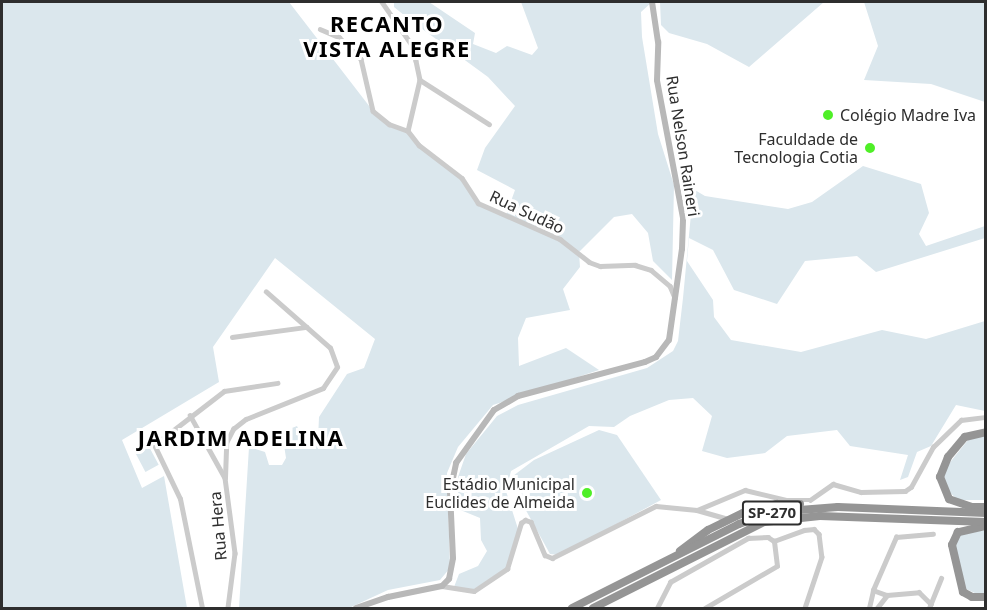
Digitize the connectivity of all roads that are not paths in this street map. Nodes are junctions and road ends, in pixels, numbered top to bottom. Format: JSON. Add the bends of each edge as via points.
{"nodes":[{"id":1,"x":382,"y":2,"type":"edge"},
{"id":2,"x":652,"y":2,"type":"edge"},
{"id":3,"x":320,"y":29,"type":"dead end"},
{"id":4,"x":420,"y":80,"type":"junction"},
{"id":5,"x":489,"y":124,"type":"dead end"},
{"id":6,"x":408,"y":131,"type":"junction"},
{"id":7,"x":266,"y":292,"type":"dead end"},
{"id":8,"x":676,"y":300,"type":"junction"},
{"id":9,"x":306,"y":327,"type":"junction"},
{"id":10,"x":232,"y":337,"type":"dead end"},
{"id":11,"x":277,"y":383,"type":"dead end"},
{"id":12,"x":190,"y":415,"type":"junction"},
{"id":13,"x":986,"y":417,"type":"edge"},
{"id":14,"x":986,"y":432,"type":"edge"},
{"id":15,"x":225,"y":478,"type":"junction"},
{"id":16,"x":838,"y":507,"type":"junction"},
{"id":17,"x":972,"y":507,"type":"junction"},
{"id":18,"x":986,"y":507,"type":"edge"},
{"id":19,"x":873,"y":508,"type":"junction"},
{"id":20,"x":697,"y":510,"type":"junction"},
{"id":21,"x":986,"y":513,"type":"edge"},
{"id":22,"x":729,"y":519,"type":"junction"},
{"id":23,"x":986,"y":524,"type":"edge"},
{"id":24,"x":933,"y":534,"type":"dead end"},
{"id":25,"x":774,"y":541,"type":"junction"},
{"id":26,"x":663,"y":564,"type":"junction"},
{"id":27,"x":941,"y":578,"type":"dead end"},
{"id":28,"x":442,"y":586,"type":"junction"},
{"id":29,"x":873,"y":590,"type":"junction"},
{"id":30,"x":887,"y":595,"type":"junction"},
{"id":31,"x":986,"y":597,"type":"edge"},
{"id":32,"x":930,"y":606,"type":"edge"},
{"id":33,"x":709,"y":608,"type":"edge"},
{"id":34,"x":202,"y":609,"type":"edge"},
{"id":35,"x":228,"y":609,"type":"edge"},
{"id":36,"x":356,"y":609,"type":"edge"},
{"id":37,"x":572,"y":609,"type":"edge"},
{"id":38,"x":593,"y":609,"type":"edge"},
{"id":39,"x":657,"y":609,"type":"edge"},
{"id":40,"x":806,"y":609,"type":"edge"},
{"id":41,"x":869,"y":609,"type":"edge"},
{"id":42,"x":877,"y":609,"type":"edge"}],
"edges":[{"from":1,"to":4,"type":"street","via":[[412,45]]},
{"from":2,"to":8,"type":"main road","name":"Rua Nelson Raineri","via":[[659,90],[683,218]]},
{"from":3,"to":6,"type":"street","via":[[339,37],[361,59],[373,111],[388,124]]},
{"from":4,"to":5,"type":"street"},
{"from":4,"to":6,"type":"street"},
{"from":6,"to":8,"type":"street","name":"Rua Sudão","via":[[419,145],[462,178],[478,203],[560,239],[589,262],[651,270],[670,286]]},
{"from":7,"to":9,"type":"street"},
{"from":8,"to":28,"type":"main road","name":"Rua Nelson Raineri","via":[[669,340],[656,357],[518,396],[494,410],[479,426],[456,463],[450,492],[452,572]]},
{"from":9,"to":10,"type":"street"},
{"from":9,"to":15,"type":"street","via":[[335,357],[337,368],[333,378],[303,398],[246,419],[233,429],[226,443]]},
{"from":11,"to":12,"type":"street","via":[[224,391]]},
{"from":12,"to":15,"type":"street","name":"Rua Hera"},
{"from":12,"to":34,"type":"street","via":[[155,441],[154,449],[180,499]]},
{"from":13,"to":20,"type":"street","via":[[961,420],[933,447],[905,491],[861,492],[833,484],[810,500],[787,500],[745,490]]},
{"from":14,"to":17,"type":"highway","via":[[965,437],[948,457],[940,477],[949,499]]},
{"from":15,"to":35,"type":"street","name":"Rua Hera","via":[[235,553]]},
{"from":16,"to":19,"type":"highway","number":"SP-270"},
{"from":16,"to":22,"type":"highway","via":[[777,504]]},
{"from":16,"to":26,"type":"highway","number":"SP-270","via":[[798,508],[757,517]]},
{"from":17,"to":18,"type":"highway"},
{"from":17,"to":19,"type":"highway"},
{"from":19,"to":21,"type":"highway","number":"SP-270"},
{"from":20,"to":22,"type":"street"},
{"from":20,"to":28,"type":"street","via":[[656,506],[552,558],[544,555],[531,522],[525,520],[507,569],[474,591]]},
{"from":22,"to":26,"type":"highway"},
{"from":23,"to":31,"type":"highway","via":[[965,529],[952,545],[963,592]]},
{"from":23,"to":38,"type":"highway","number":"SP-270","via":[[829,516],[764,522]]},
{"from":24,"to":29,"type":"street","via":[[896,537]]},
{"from":25,"to":33,"type":"street","via":[[777,566]]},
{"from":25,"to":39,"type":"street","via":[[768,537],[748,538],[666,586]]},
{"from":25,"to":40,"type":"street","via":[[804,530],[814,529],[819,534],[822,556]]},
{"from":26,"to":37,"type":"highway","number":"SP-270"},
{"from":27,"to":32,"type":"street"},
{"from":28,"to":36,"type":"main road","via":[[388,597]]},
{"from":29,"to":30,"type":"street"},
{"from":29,"to":41,"type":"street"},
{"from":30,"to":32,"type":"street","via":[[919,592]]},
{"from":30,"to":42,"type":"street"}]}
